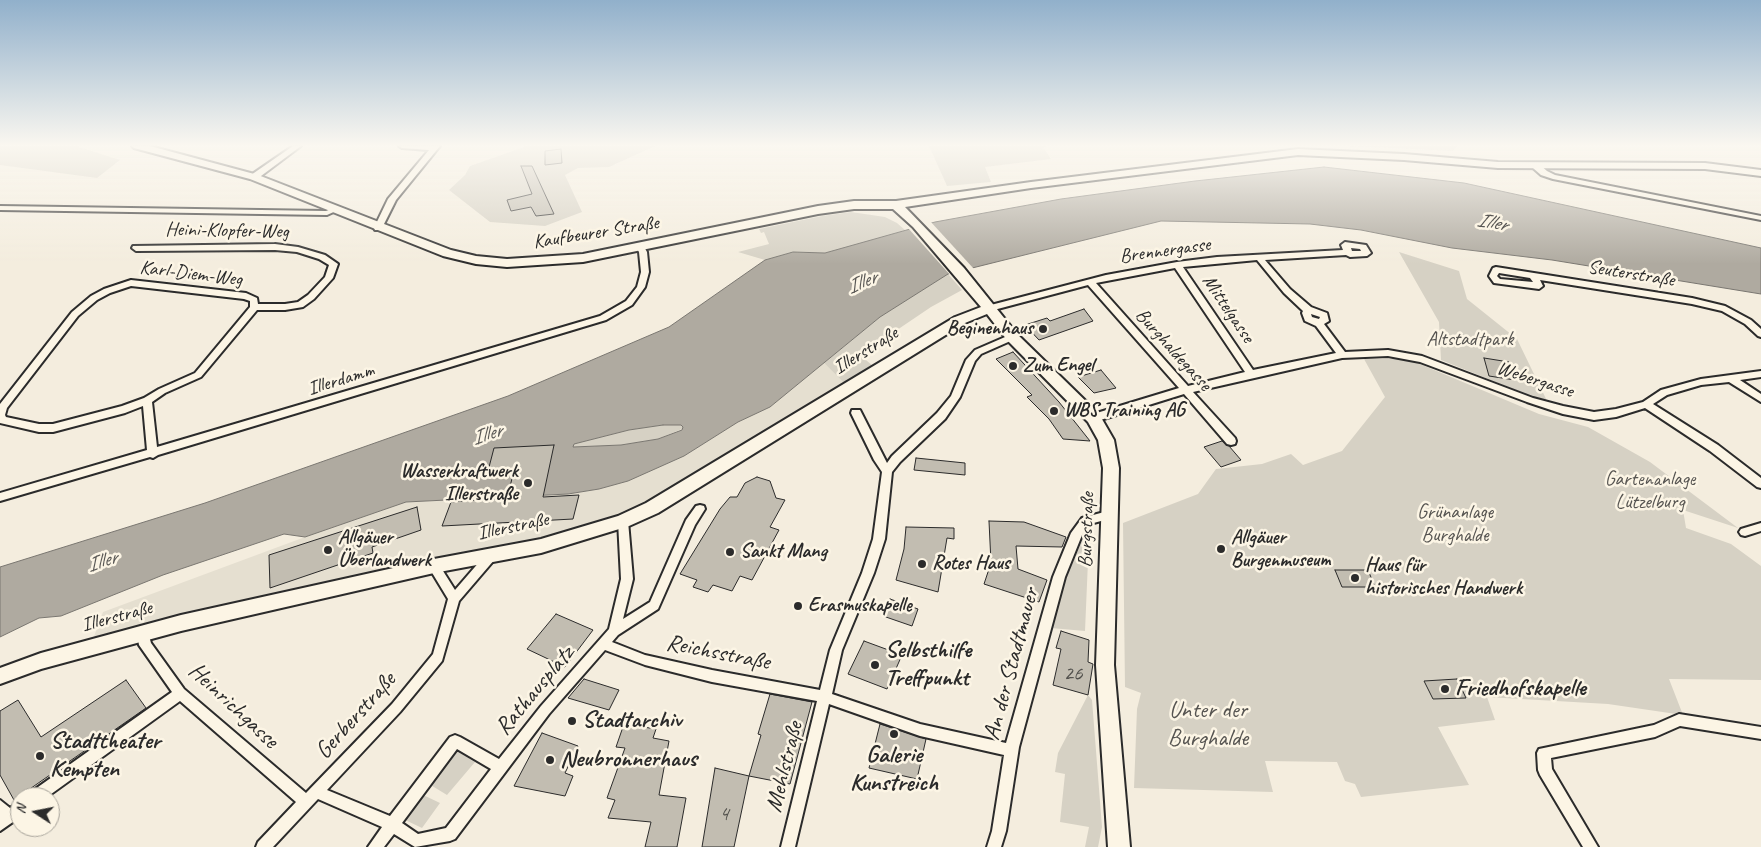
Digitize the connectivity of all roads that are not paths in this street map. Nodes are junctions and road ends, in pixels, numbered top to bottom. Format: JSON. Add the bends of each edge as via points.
{"nodes":[{"id":1,"x":277,"y":186,"type":"edge"},
{"id":2,"x":403,"y":186,"type":"edge"},
{"id":3,"x":1027,"y":186,"type":"edge"},
{"id":4,"x":1596,"y":186,"type":"edge"},
{"id":5,"x":896,"y":205,"type":"junction"},
{"id":6,"x":0,"y":208,"type":"edge"},
{"id":7,"x":334,"y":210,"type":"junction"},
{"id":8,"x":1761,"y":218,"type":"edge"},
{"id":9,"x":378,"y":228,"type":"junction"},
{"id":10,"x":640,"y":247,"type":"junction"},
{"id":11,"x":136,"y":248,"type":"dead end"},
{"id":12,"x":1348,"y":252,"type":"dead end"},
{"id":13,"x":1260,"y":259,"type":"junction"},
{"id":14,"x":1176,"y":265,"type":"junction"},
{"id":15,"x":1493,"y":276,"type":"dead end"},
{"id":16,"x":1090,"y":282,"type":"junction"},
{"id":17,"x":254,"y":306,"type":"junction"},
{"id":18,"x":990,"y":308,"type":"junction"},
{"id":19,"x":1761,"y":334,"type":"edge"},
{"id":20,"x":1012,"y":337,"type":"junction"},
{"id":21,"x":1342,"y":355,"type":"junction"},
{"id":22,"x":1251,"y":374,"type":"junction"},
{"id":23,"x":1761,"y":374,"type":"edge"},
{"id":24,"x":1732,"y":379,"type":"junction"},
{"id":25,"x":1185,"y":390,"type":"junction"},
{"id":26,"x":1761,"y":399,"type":"edge"},
{"id":27,"x":147,"y":400,"type":"junction"},
{"id":28,"x":1646,"y":404,"type":"junction"},
{"id":29,"x":856,"y":413,"type":"dead end"},
{"id":30,"x":0,"y":415,"type":"edge"},
{"id":31,"x":1094,"y":418,"type":"junction"},
{"id":32,"x":1230,"y":441,"type":"dead end"},
{"id":33,"x":153,"y":454,"type":"junction"},
{"id":34,"x":887,"y":472,"type":"junction"},
{"id":35,"x":1761,"y":484,"type":"edge"},
{"id":36,"x":0,"y":497,"type":"edge"},
{"id":37,"x":700,"y":509,"type":"dead end"},
{"id":38,"x":1108,"y":515,"type":"junction"},
{"id":39,"x":623,"y":521,"type":"junction"},
{"id":40,"x":1761,"y":527,"type":"edge"},
{"id":41,"x":1745,"y":532,"type":"dead end"},
{"id":42,"x":491,"y":556,"type":"junction"},
{"id":43,"x":434,"y":566,"type":"junction"},
{"id":44,"x":454,"y":599,"type":"junction"},
{"id":45,"x":614,"y":631,"type":"junction"},
{"id":46,"x":143,"y":633,"type":"junction"},
{"id":47,"x":604,"y":644,"type":"junction"},
{"id":48,"x":0,"y":676,"type":"edge"},
{"id":49,"x":180,"y":693,"type":"junction"},
{"id":50,"x":825,"y":697,"type":"junction"},
{"id":51,"x":1761,"y":733,"type":"edge"},
{"id":52,"x":1012,"y":751,"type":"junction"},
{"id":53,"x":502,"y":768,"type":"junction"},
{"id":54,"x":50,"y":787,"type":"edge"},
{"id":55,"x":311,"y":797,"type":"junction"},
{"id":56,"x":391,"y":824,"type":"junction"},
{"id":57,"x":415,"y":844,"type":"edge"},
{"id":58,"x":263,"y":847,"type":"edge"},
{"id":59,"x":375,"y":847,"type":"edge"},
{"id":60,"x":788,"y":847,"type":"edge"},
{"id":61,"x":994,"y":847,"type":"edge"},
{"id":62,"x":1119,"y":847,"type":"edge"},
{"id":63,"x":1591,"y":847,"type":"edge"}],
"edges":[{"from":1,"to":7,"type":"street","name":"Kaufbeurer Straße"},
{"from":2,"to":9,"type":"street","via":[[392,199]]},
{"from":3,"to":5,"type":"street","name":"Kaufbeurer Straße"},
{"from":4,"to":8,"type":"street"},
{"from":5,"to":10,"type":"street","name":"Kaufbeurer Straße","via":[[854,205],[818,210]]},
{"from":5,"to":18,"type":"street","name":"Burgstraße","via":[[920,227]]},
{"from":6,"to":7,"type":"street","via":[[327,213]]},
{"from":7,"to":9,"type":"street","name":"Kaufbeurer Straße"},
{"from":9,"to":10,"type":"street","name":"Kaufbeurer Straße","via":[[447,253],[507,263],[583,258]]},
{"from":10,"to":33,"type":"street","name":"Illerdamm","via":[[644,252],[645,272],[641,287],[629,304],[603,318]]},
{"from":11,"to":17,"type":"street","name":"Heini-Klopfer-Weg","via":[[275,247],[314,254],[334,264],[329,278],[300,305],[285,308]]},
{"from":12,"to":13,"type":"street","name":"Brennergasse"},
{"from":13,"to":14,"type":"street","name":"Brennergasse"},
{"from":13,"to":21,"type":"street","via":[[1309,311],[1324,315],[1324,321],[1319,323]]},
{"from":14,"to":16,"type":"street","name":"Brennergasse"},
{"from":14,"to":22,"type":"street","name":"Mittelgasse"},
{"from":15,"to":19,"type":"street","name":"Seuterstraße","via":[[1496,270],[1692,301],[1726,309]]},
{"from":16,"to":18,"type":"street","name":"Brennergasse"},
{"from":16,"to":25,"type":"street","name":"Burghaldegasse"},
{"from":17,"to":27,"type":"street","name":"Karl-Diem-Weg","via":[[198,375]]},
{"from":17,"to":30,"type":"street","name":"Karl-Diem-Weg","via":[[254,300],[246,296],[131,283],[106,291],[76,314]]},
{"from":18,"to":20,"type":"street","name":"Burgstraße"},
{"from":18,"to":39,"type":"street","name":"Illerstraße","via":[[960,320],[652,508]]},
{"from":20,"to":31,"type":"street","name":"Burgstraße"},
{"from":20,"to":34,"type":"street","via":[[978,352],[971,360],[955,397],[941,416],[896,459]]},
{"from":21,"to":22,"type":"street","name":"Webergasse"},
{"from":21,"to":28,"type":"street","name":"Webergasse","via":[[1388,352],[1422,359],[1530,400],[1594,416]]},
{"from":22,"to":25,"type":"street","name":"Webergasse"},
{"from":23,"to":24,"type":"street","name":"Webergasse"},
{"from":24,"to":26,"type":"street"},
{"from":24,"to":28,"type":"street","name":"Webergasse","via":[[1701,382],[1664,392]]},
{"from":25,"to":31,"type":"street","name":"Webergasse"},
{"from":25,"to":32,"type":"street","name":"Burghaldegasse"},
{"from":27,"to":30,"type":"street","name":"Karl-Diem-Weg","via":[[53,428],[2,420]]},
{"from":27,"to":33,"type":"street"},
{"from":28,"to":35,"type":"street","via":[[1714,448]]},
{"from":29,"to":34,"type":"street"},
{"from":31,"to":38,"type":"street","name":"Burgstraße","via":[[1110,453]]},
{"from":33,"to":36,"type":"street","name":"Illerdamm"},
{"from":34,"to":50,"type":"street","name":"Mehlstraße","via":[[879,539],[836,650]]},
{"from":37,"to":45,"type":"street","via":[[690,523],[654,605]]},
{"from":38,"to":52,"type":"street","name":"An der Stadtmauer","via":[[1086,520],[1077,533],[1050,603]]},
{"from":38,"to":62,"type":"street","name":"Burgstraße","via":[[1105,664]]},
{"from":39,"to":42,"type":"street","name":"Illerstraße","via":[[541,546]]},
{"from":39,"to":45,"type":"street","via":[[627,579]]},
{"from":40,"to":41,"type":"street"},
{"from":42,"to":43,"type":"street","name":"Illerstraße"},
{"from":42,"to":44,"type":"street","name":"Gerberstraße"},
{"from":43,"to":44,"type":"street"},
{"from":43,"to":46,"type":"street","name":"Illerstraße"},
{"from":44,"to":55,"type":"street","name":"Gerberstraße","via":[[438,657],[396,708]]},
{"from":45,"to":47,"type":"street","name":"Rathausplatz"},
{"from":46,"to":48,"type":"street","name":"Illerstraße","via":[[41,661]]},
{"from":46,"to":49,"type":"street","name":"Heinrichgasse","via":[[145,645]]},
{"from":47,"to":50,"type":"street","name":"Reichsstraße","via":[[645,660]]},
{"from":47,"to":53,"type":"street","name":"Rathausplatz","via":[[545,710]]},
{"from":49,"to":54,"type":"street"},
{"from":49,"to":55,"type":"street","name":"Heinrichgasse"},
{"from":50,"to":52,"type":"street","name":"Reichsstraße","via":[[920,730]]},
{"from":50,"to":60,"type":"street","name":"Mehlstraße"},
{"from":51,"to":63,"type":"street","via":[[1679,720],[1655,731],[1544,753],[1545,770]]},
{"from":52,"to":61,"type":"street","name":"An der Stadtmauer"},
{"from":53,"to":56,"type":"street","name":"Rathausplatz","via":[[455,741]]},
{"from":53,"to":57,"type":"street","name":"Rathausplatz","via":[[450,834]]},
{"from":55,"to":56,"type":"street","name":"Heinrichgasse"},
{"from":55,"to":58,"type":"street","name":"Gerberstraße"},
{"from":56,"to":57,"type":"street","name":"Rathausplatz"},
{"from":56,"to":59,"type":"street","name":"Rathausplatz"}]}
